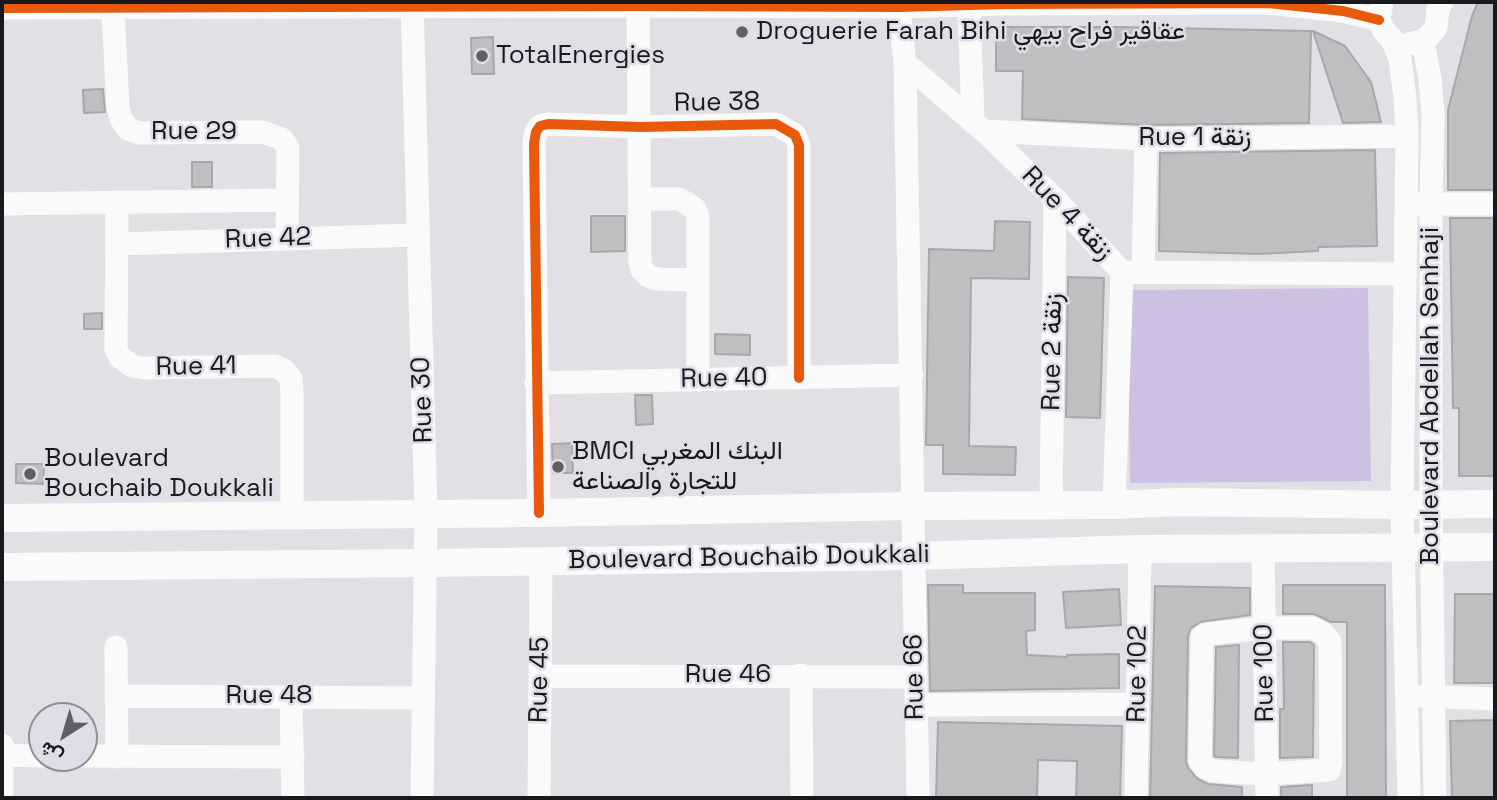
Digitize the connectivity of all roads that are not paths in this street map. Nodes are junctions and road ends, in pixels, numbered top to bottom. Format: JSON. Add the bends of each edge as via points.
{"nodes":[{"id":1,"x":1006,"y":3,"type":"edge"},
{"id":2,"x":412,"y":4,"type":"edge"},
{"id":3,"x":899,"y":4,"type":"edge"},
{"id":4,"x":1438,"y":4,"type":"edge"},
{"id":5,"x":969,"y":5,"type":"junction"},
{"id":6,"x":638,"y":6,"type":"junction"},
{"id":7,"x":2,"y":8,"type":"edge"},
{"id":8,"x":113,"y":8,"type":"junction"},
{"id":9,"x":1384,"y":20,"type":"edge"},
{"id":10,"x":1423,"y":41,"type":"junction"},
{"id":11,"x":905,"y":62,"type":"junction"},
{"id":12,"x":979,"y":126,"type":"junction"},
{"id":13,"x":641,"y":127,"type":"junction"},
{"id":14,"x":1406,"y":136,"type":"junction"},
{"id":15,"x":1146,"y":139,"type":"junction"},
{"id":16,"x":641,"y":199,"type":"junction"},
{"id":17,"x":1055,"y":199,"type":"junction"},
{"id":18,"x":287,"y":200,"type":"junction"},
{"id":19,"x":117,"y":202,"type":"junction"},
{"id":20,"x":2,"y":204,"type":"edge"},
{"id":21,"x":1405,"y":204,"type":"junction"},
{"id":22,"x":1431,"y":204,"type":"junction"},
{"id":23,"x":1495,"y":204,"type":"edge"},
{"id":24,"x":417,"y":235,"type":"junction"},
{"id":25,"x":287,"y":238,"type":"junction"},
{"id":26,"x":118,"y":244,"type":"junction"},
{"id":27,"x":1133,"y":272,"type":"junction"},
{"id":28,"x":1405,"y":274,"type":"junction"},
{"id":29,"x":697,"y":281,"type":"junction"},
{"id":30,"x":912,"y":375,"type":"junction"},
{"id":31,"x":799,"y":378,"type":"junction"},
{"id":32,"x":698,"y":380,"type":"junction"},
{"id":33,"x":536,"y":383,"type":"junction"},
{"id":34,"x":1495,"y":504,"type":"edge"},
{"id":35,"x":1051,"y":505,"type":"junction"},
{"id":36,"x":1114,"y":505,"type":"junction"},
{"id":37,"x":1402,"y":505,"type":"junction"},
{"id":38,"x":1431,"y":505,"type":"junction"},
{"id":39,"x":912,"y":506,"type":"junction"},
{"id":40,"x":539,"y":513,"type":"junction"},
{"id":41,"x":426,"y":514,"type":"junction"},
{"id":42,"x":292,"y":515,"type":"junction"},
{"id":43,"x":2,"y":518,"type":"edge"},
{"id":44,"x":1403,"y":546,"type":"junction"},
{"id":45,"x":1432,"y":547,"type":"junction"},
{"id":46,"x":1495,"y":547,"type":"edge"},
{"id":47,"x":1264,"y":548,"type":"junction"},
{"id":48,"x":1140,"y":550,"type":"junction"},
{"id":49,"x":912,"y":556,"type":"junction"},
{"id":50,"x":541,"y":562,"type":"junction"},
{"id":51,"x":426,"y":563,"type":"junction"},
{"id":52,"x":2,"y":567,"type":"edge"},
{"id":53,"x":1264,"y":628,"type":"junction"},
{"id":54,"x":116,"y":647,"type":"dead end"},
{"id":55,"x":800,"y":675,"type":"junction"},
{"id":56,"x":540,"y":676,"type":"junction"},
{"id":57,"x":915,"y":677,"type":"junction"},
{"id":58,"x":1407,"y":694,"type":"junction"},
{"id":59,"x":116,"y":696,"type":"junction"},
{"id":60,"x":291,"y":696,"type":"junction"},
{"id":61,"x":1435,"y":697,"type":"junction"},
{"id":62,"x":422,"y":698,"type":"junction"},
{"id":63,"x":1495,"y":699,"type":"edge"},
{"id":64,"x":1137,"y":704,"type":"junction"},
{"id":65,"x":916,"y":705,"type":"junction"},
{"id":66,"x":2,"y":745,"type":"edge"},
{"id":67,"x":2,"y":755,"type":"edge"},
{"id":68,"x":28,"y":755,"type":"edge"},
{"id":69,"x":98,"y":756,"type":"edge"},
{"id":70,"x":117,"y":757,"type":"junction"},
{"id":71,"x":293,"y":757,"type":"junction"},
{"id":72,"x":1266,"y":774,"type":"junction"},
{"id":73,"x":2,"y":798,"type":"edge"},
{"id":74,"x":293,"y":798,"type":"edge"},
{"id":75,"x":422,"y":798,"type":"edge"},
{"id":76,"x":539,"y":798,"type":"edge"},
{"id":77,"x":802,"y":798,"type":"edge"},
{"id":78,"x":918,"y":798,"type":"edge"},
{"id":79,"x":1136,"y":798,"type":"edge"},
{"id":80,"x":1266,"y":798,"type":"edge"},
{"id":81,"x":1409,"y":798,"type":"edge"},
{"id":82,"x":1435,"y":798,"type":"edge"}],
"edges":[{"from":1,"to":5,"type":"street"},
{"from":1,"to":9,"type":"street","via":[[1268,4]]},
{"from":2,"to":6,"type":"street"},
{"from":2,"to":8,"type":"street"},
{"from":2,"to":24,"type":"street","name":"Rue 30"},
{"from":3,"to":5,"type":"street"},
{"from":3,"to":6,"type":"street"},
{"from":3,"to":11,"type":"street"},
{"from":4,"to":10,"type":"street","via":[[1436,27]]},
{"from":5,"to":12,"type":"street"},
{"from":6,"to":13,"type":"street"},
{"from":7,"to":8,"type":"street"},
{"from":8,"to":18,"type":"street","name":"Rue 29","via":[[118,108],[128,129],[140,133],[273,134],[288,148]]},
{"from":9,"to":10,"type":"street","via":[[1408,44]]},
{"from":9,"to":14,"type":"street","name":"Boulevard Abdellah Senhaji","via":[[1400,59]]},
{"from":10,"to":22,"type":"street","name":"Boulevard Abdellah Senhaji","via":[[1433,113]]},
{"from":11,"to":12,"type":"street","name":"Rue 4 زنقة"},
{"from":11,"to":30,"type":"street","name":"Rue 66"},
{"from":12,"to":15,"type":"street","name":"Rue 1 زنقة"},
{"from":12,"to":17,"type":"street","name":"Rue 4 زنقة"},
{"from":13,"to":16,"type":"street"},
{"from":13,"to":31,"type":"street","name":"Rue 38","via":[[776,124],[795,135],[799,145]]},
{"from":13,"to":33,"type":"street","name":"Rue 38","via":[[548,124],[536,132]]},
{"from":14,"to":15,"type":"street","name":"Rue 1 زنقة"},
{"from":14,"to":21,"type":"street","name":"Boulevard Abdellah Senhaji"},
{"from":15,"to":27,"type":"street"},
{"from":16,"to":29,"type":"street","via":[[642,270],[657,279]]},
{"from":16,"to":29,"type":"street","via":[[680,199],[695,209]]},
{"from":17,"to":27,"type":"street","name":"Rue 4 زنقة"},
{"from":17,"to":35,"type":"street","name":"Rue 2 زنقة"},
{"from":18,"to":19,"type":"street","name":"Rue 42"},
{"from":18,"to":25,"type":"street","name":"Rue 29"},
{"from":19,"to":20,"type":"street","name":"Rue 42"},
{"from":19,"to":26,"type":"street","name":"Rue 41"},
{"from":21,"to":22,"type":"street"},
{"from":21,"to":28,"type":"street","name":"Boulevard Abdellah Senhaji"},
{"from":22,"to":23,"type":"street"},
{"from":22,"to":38,"type":"street","name":"Boulevard Abdellah Senhaji"},
{"from":24,"to":25,"type":"street","name":"Rue 42"},
{"from":24,"to":41,"type":"street","name":"Rue 30"},
{"from":25,"to":26,"type":"street","name":"Rue 42"},
{"from":26,"to":42,"type":"street","name":"Rue 41","via":[[116,350],[124,362],[144,368],[275,366],[285,371],[290,379]]},
{"from":27,"to":28,"type":"street","name":"Rue 4 زنقة"},
{"from":27,"to":36,"type":"street"},
{"from":28,"to":37,"type":"street","name":"Boulevard Abdellah Senhaji"},
{"from":29,"to":32,"type":"street"},
{"from":30,"to":31,"type":"street","name":"Rue 40"},
{"from":30,"to":39,"type":"street","name":"Rue 66"},
{"from":31,"to":32,"type":"street","name":"Rue 40"},
{"from":32,"to":33,"type":"street","name":"Rue 40"},
{"from":33,"to":40,"type":"street"},
{"from":34,"to":38,"type":"main road","name":"Boulevard Bouchaib Doukkali"},
{"from":35,"to":36,"type":"main road","name":"Boulevard Bouchaib Doukkali"},
{"from":35,"to":39,"type":"main road","name":"Boulevard Bouchaib Doukkali"},
{"from":36,"to":37,"type":"main road","name":"Boulevard Bouchaib Doukkali"},
{"from":37,"to":38,"type":"main road","name":"Boulevard Bouchaib Doukkali"},
{"from":37,"to":44,"type":"street","name":"Boulevard Abdellah Senhaji"},
{"from":38,"to":45,"type":"street","name":"Boulevard Abdellah Senhaji"},
{"from":39,"to":40,"type":"main road","name":"Boulevard Bouchaib Doukkali"},
{"from":39,"to":49,"type":"street","name":"Rue 66"},
{"from":40,"to":41,"type":"main road","name":"Boulevard Bouchaib Doukkali"},
{"from":41,"to":42,"type":"main road","name":"Boulevard Bouchaib Doukkali"},
{"from":41,"to":51,"type":"street","name":"Rue 30"},
{"from":42,"to":43,"type":"main road","name":"Boulevard Bouchaib Doukkali"},
{"from":44,"to":45,"type":"main road","name":"Boulevard Bouchaib Doukkali"},
{"from":44,"to":47,"type":"main road","name":"Boulevard Bouchaib Doukkali"},
{"from":44,"to":58,"type":"street","name":"Boulevard Abdellah Senhaji"},
{"from":45,"to":46,"type":"main road","name":"Boulevard Bouchaib Doukkali"},
{"from":45,"to":61,"type":"street","name":"Boulevard Abdellah Senhaji"},
{"from":47,"to":48,"type":"main road","name":"Boulevard Bouchaib Doukkali"},
{"from":47,"to":53,"type":"street","name":"Rue 100"},
{"from":48,"to":49,"type":"main road","name":"Boulevard Bouchaib Doukkali"},
{"from":48,"to":64,"type":"street","name":"Rue 102"},
{"from":49,"to":50,"type":"main road","name":"Boulevard Bouchaib Doukkali"},
{"from":49,"to":57,"type":"street","name":"Rue 66"},
{"from":50,"to":51,"type":"main road","name":"Boulevard Bouchaib Doukkali"},
{"from":50,"to":56,"type":"street","name":"Rue 45"},
{"from":51,"to":52,"type":"main road","name":"Boulevard Bouchaib Doukkali"},
{"from":51,"to":62,"type":"street","name":"Rue 30"},
{"from":53,"to":72,"type":"street","name":"Rue 100"},
{"from":53,"to":72,"type":"street","via":[[1202,636],[1200,761],[1213,771]]},
{"from":53,"to":72,"type":"street","via":[[1314,628],[1330,642],[1329,769]]},
{"from":54,"to":59,"type":"street"},
{"from":55,"to":56,"type":"street","name":"Rue 46"},
{"from":55,"to":57,"type":"street","name":"Rue 46"},
{"from":55,"to":77,"type":"street"},
{"from":56,"to":76,"type":"street","name":"Rue 45"},
{"from":57,"to":65,"type":"street","name":"Rue 66"},
{"from":58,"to":61,"type":"street"},
{"from":58,"to":81,"type":"street","name":"Boulevard Abdellah Senhaji"},
{"from":59,"to":60,"type":"street","name":"Rue 48"},
{"from":59,"to":70,"type":"street"},
{"from":60,"to":62,"type":"street","name":"Rue 48"},
{"from":60,"to":71,"type":"street"},
{"from":61,"to":63,"type":"street"},
{"from":61,"to":82,"type":"street","name":"Boulevard Abdellah Senhaji"},
{"from":62,"to":75,"type":"street","name":"Rue 30"},
{"from":64,"to":65,"type":"street"},
{"from":64,"to":79,"type":"street","name":"Rue 102"},
{"from":65,"to":78,"type":"street","name":"Rue 66"},
{"from":66,"to":67,"type":"street"},
{"from":67,"to":68,"type":"street"},
{"from":67,"to":73,"type":"street"},
{"from":69,"to":70,"type":"street"},
{"from":70,"to":71,"type":"street"},
{"from":71,"to":74,"type":"street"},
{"from":72,"to":80,"type":"street","name":"Rue 100"}]}
